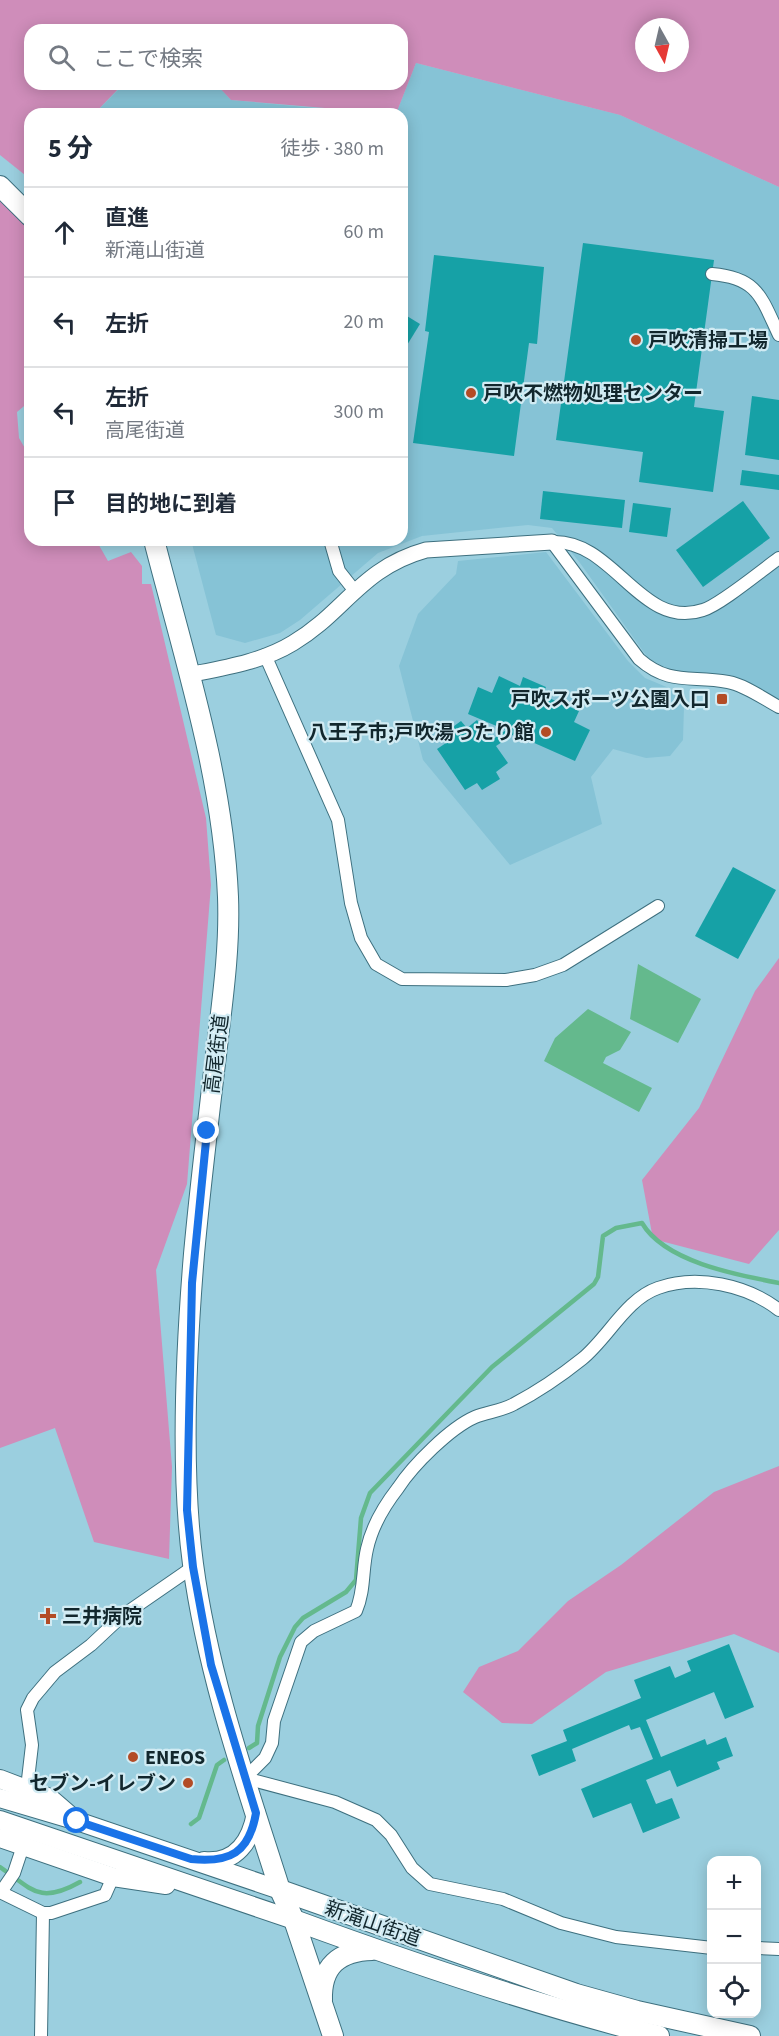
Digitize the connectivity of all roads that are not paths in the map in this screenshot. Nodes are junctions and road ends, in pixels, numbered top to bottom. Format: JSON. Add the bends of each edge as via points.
{"nodes":[{"id":1,"x":0,"y":186,"type":"edge"},
{"id":2,"x":24,"y":210,"type":"edge"},
{"id":3,"x":712,"y":274,"type":"dead end"},
{"id":4,"x":779,"y":335,"type":"edge"},
{"id":5,"x":552,"y":542,"type":"junction"},
{"id":6,"x":156,"y":546,"type":"edge"},
{"id":7,"x":332,"y":546,"type":"edge"},
{"id":8,"x":779,"y":558,"type":"edge"},
{"id":9,"x":354,"y":590,"type":"junction"},
{"id":10,"x":265,"y":655,"type":"junction"},
{"id":11,"x":188,"y":675,"type":"junction"},
{"id":12,"x":779,"y":707,"type":"edge"},
{"id":13,"x":658,"y":906,"type":"dead end"},
{"id":14,"x":779,"y":1310,"type":"edge"},
{"id":15,"x":193,"y":1567,"type":"junction"},
{"id":16,"x":245,"y":1778,"type":"junction"},
{"id":17,"x":0,"y":1779,"type":"edge"},
{"id":18,"x":27,"y":1788,"type":"junction"},
{"id":19,"x":0,"y":1798,"type":"edge"},
{"id":20,"x":256,"y":1813,"type":"junction"},
{"id":21,"x":0,"y":1820,"type":"edge"},
{"id":22,"x":77,"y":1821,"type":"junction"},
{"id":23,"x":0,"y":1838,"type":"edge"},
{"id":24,"x":23,"y":1846,"type":"junction"},
{"id":25,"x":191,"y":1859,"type":"junction"},
{"id":26,"x":113,"y":1877,"type":"junction"},
{"id":27,"x":2,"y":1890,"type":"edge"},
{"id":28,"x":280,"y":1890,"type":"junction"},
{"id":29,"x":221,"y":1894,"type":"junction"},
{"id":30,"x":43,"y":1913,"type":"junction"},
{"id":31,"x":294,"y":1920,"type":"junction"},
{"id":32,"x":707,"y":1948,"type":"edge"},
{"id":33,"x":761,"y":1948,"type":"edge"},
{"id":34,"x":779,"y":1949,"type":"edge"},
{"id":35,"x":374,"y":1950,"type":"junction"},
{"id":36,"x":323,"y":2007,"type":"junction"},
{"id":37,"x":595,"y":2020,"type":"junction"},
{"id":38,"x":41,"y":2036,"type":"edge"},
{"id":39,"x":333,"y":2036,"type":"edge"},
{"id":40,"x":615,"y":2036,"type":"edge"},
{"id":41,"x":659,"y":2036,"type":"edge"},
{"id":42,"x":750,"y":2036,"type":"edge"}],
"edges":[{"from":1,"to":2,"type":"main road"},
{"from":3,"to":4,"type":"street","via":[[750,283],[759,292]]},
{"from":5,"to":8,"type":"street","via":[[577,544],[591,551],[655,605],[688,614],[705,610]]},
{"from":5,"to":9,"type":"street","via":[[426,550],[377,571]]},
{"from":5,"to":12,"type":"street","via":[[639,659],[655,672],[674,678],[730,682]]},
{"from":6,"to":11,"type":"main road","name":"高尾街道"},
{"from":7,"to":9,"type":"street","via":[[339,571]]},
{"from":9,"to":10,"type":"street","via":[[316,627],[292,644]]},
{"from":10,"to":11,"type":"street"},
{"from":10,"to":13,"type":"street","via":[[338,820],[351,903],[361,938],[376,964],[402,979],[506,980],[535,975],[563,966]]},
{"from":11,"to":15,"type":"main road","name":"高尾街道","via":[[218,802],[228,918],[227,960],[192,1283],[187,1510]]},
{"from":14,"to":16,"type":"street","via":[[745,1291],[715,1283],[693,1281],[658,1287],[642,1296],[583,1358],[513,1405],[473,1418],[438,1445],[399,1486],[377,1520],[367,1549],[363,1593],[356,1611],[301,1641],[274,1721],[272,1743],[265,1758]]},
{"from":15,"to":16,"type":"main road","name":"高尾街道","via":[[211,1665]]},
{"from":15,"to":18,"type":"street","via":[[122,1616],[47,1679],[27,1710],[32,1745]]},
{"from":16,"to":20,"type":"main road","name":"高尾街道"},
{"from":16,"to":32,"type":"street","via":[[359,1810],[391,1835],[412,1868],[430,1884],[503,1899],[561,1923],[616,1937]]},
{"from":17,"to":18,"type":"main road"},
{"from":18,"to":22,"type":"main road","via":[[50,1798]]},
{"from":19,"to":22,"type":"main road","name":"新滝山街道"},
{"from":20,"to":25,"type":"main road","via":[[253,1831],[234,1854],[209,1861]]},
{"from":20,"to":28,"type":"main road","name":"高尾街道"},
{"from":21,"to":29,"type":"main road","name":"新滝山街道"},
{"from":22,"to":25,"type":"main road","name":"新滝山街道"},
{"from":23,"to":24,"type":"main road"},
{"from":24,"to":26,"type":"main road"},
{"from":24,"to":27,"type":"street","via":[[14,1874]]},
{"from":25,"to":28,"type":"main road","name":"新滝山街道"},
{"from":26,"to":29,"type":"main road"},
{"from":26,"to":30,"type":"street","via":[[105,1895]]},
{"from":27,"to":30,"type":"street"},
{"from":28,"to":31,"type":"main road","name":"高尾街道"},
{"from":28,"to":42,"type":"main road","name":"新滝山街道","via":[[576,1994]]},
{"from":29,"to":31,"type":"main road","name":"新滝山街道"},
{"from":30,"to":38,"type":"street"},
{"from":31,"to":35,"type":"main road","name":"新滝山街道"},
{"from":31,"to":36,"type":"main road","name":"高尾街道"},
{"from":33,"to":34,"type":"street"},
{"from":35,"to":36,"type":"main road","via":[[350,1952],[337,1959],[326,1976]]},
{"from":35,"to":37,"type":"main road","name":"新滝山街道"},
{"from":36,"to":39,"type":"main road","name":"高尾街道"},
{"from":37,"to":40,"type":"main road"},
{"from":37,"to":41,"type":"main road","name":"新滝山街道"}]}
